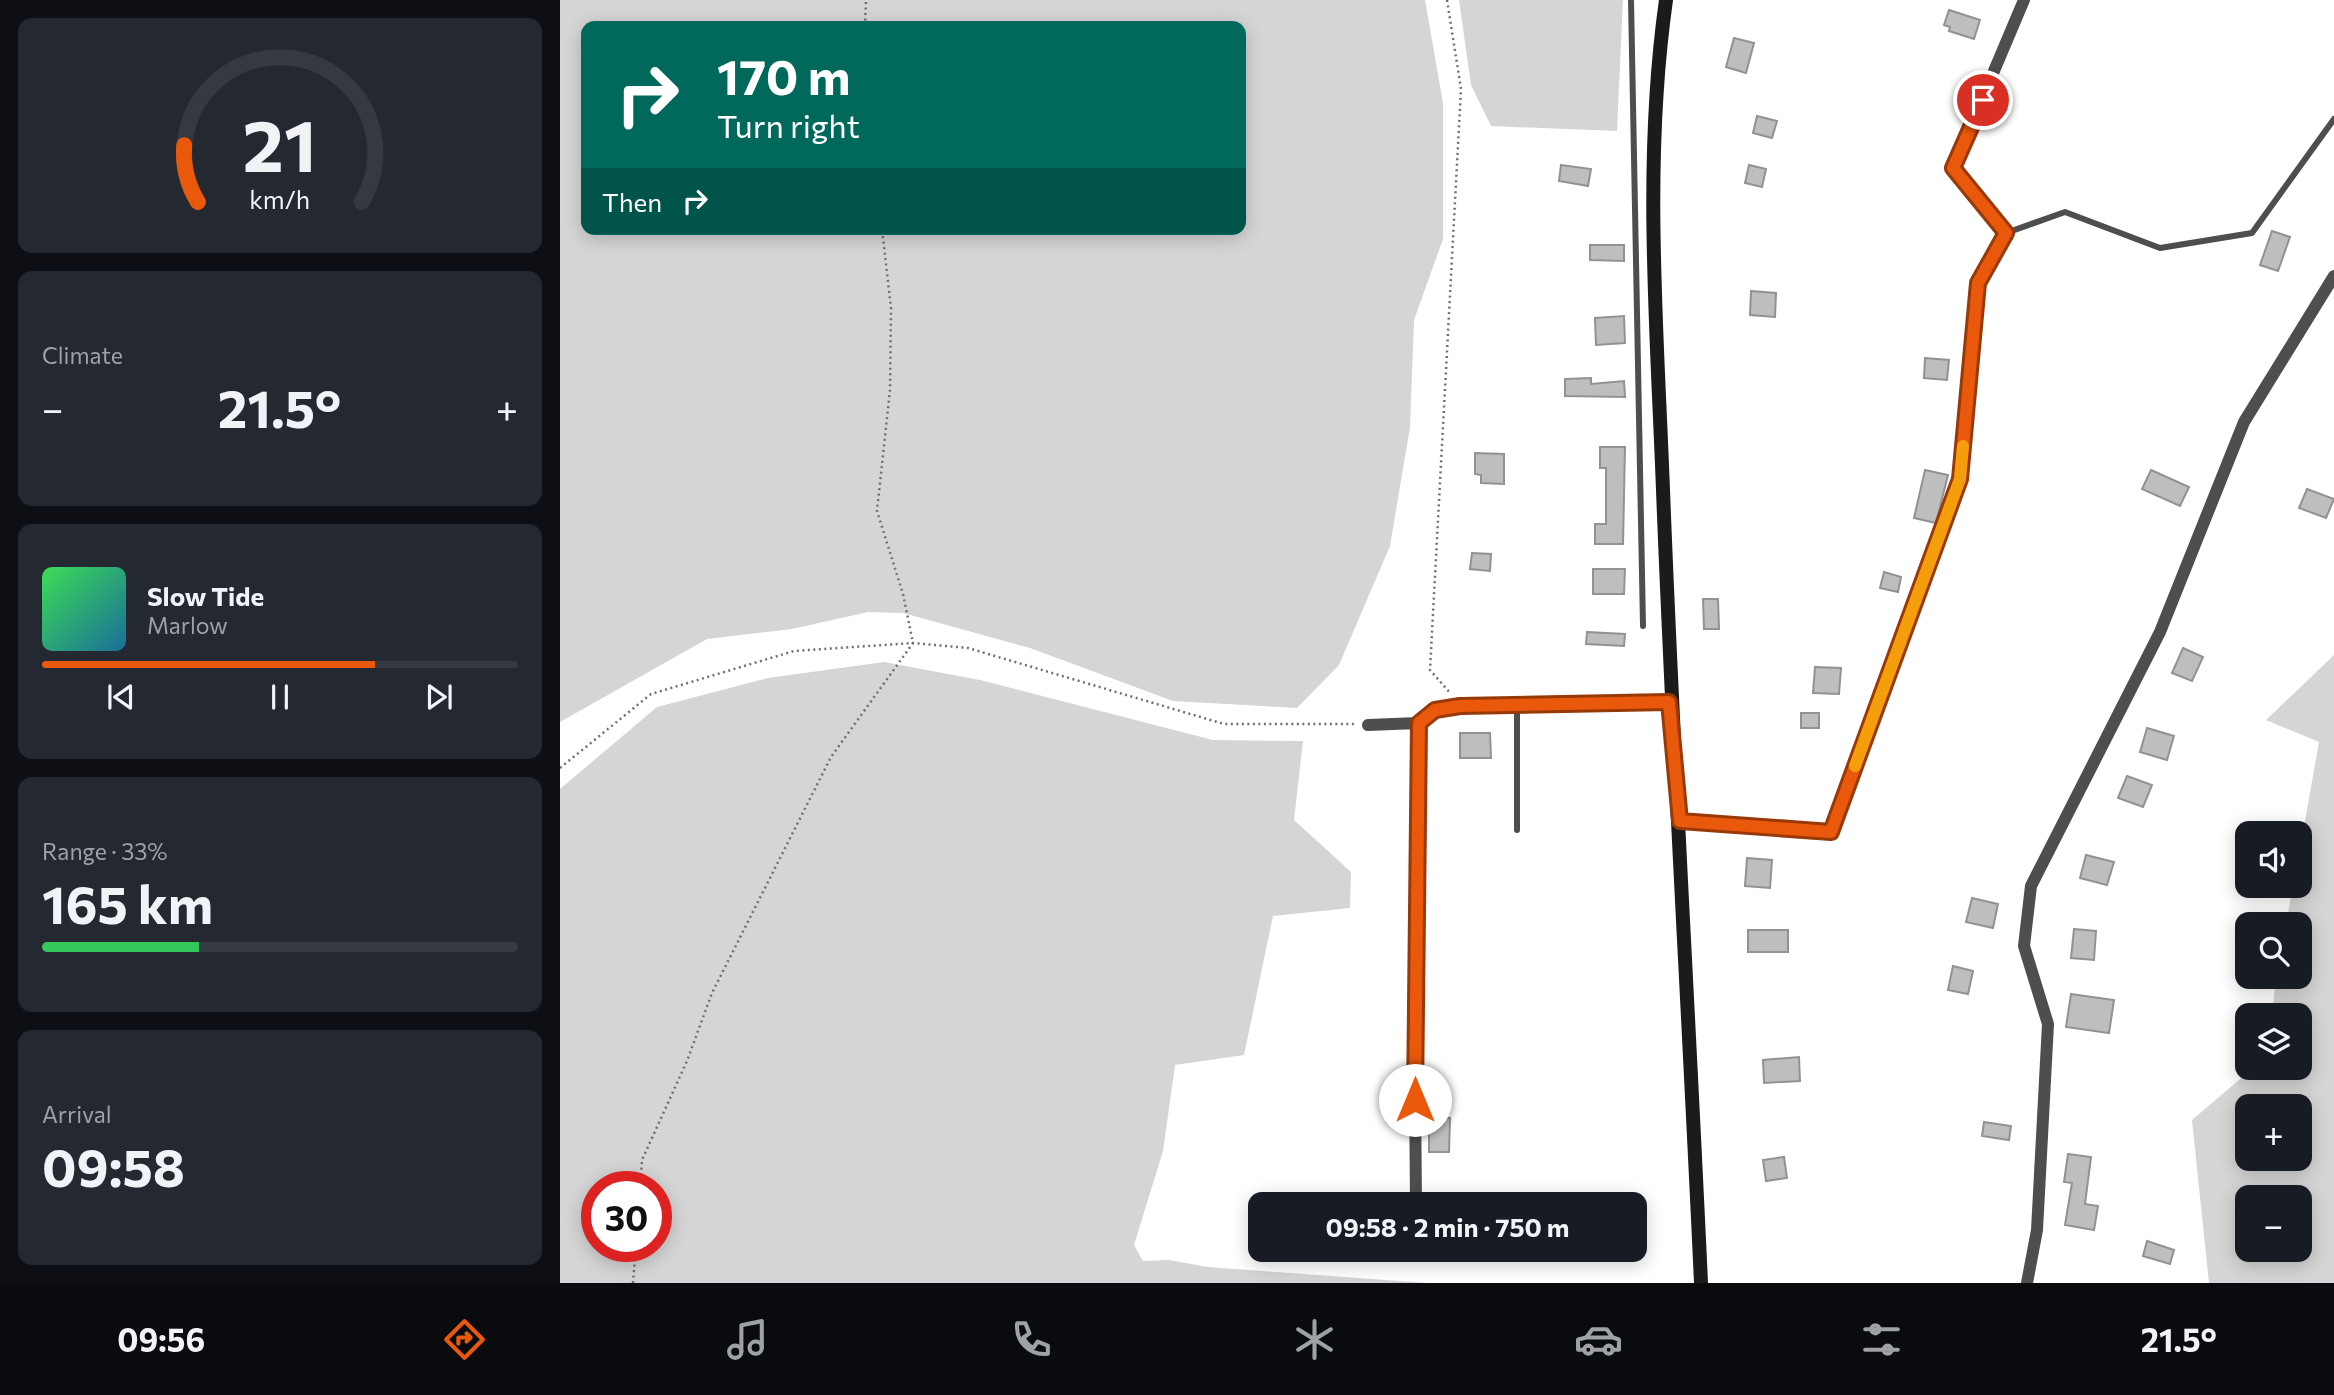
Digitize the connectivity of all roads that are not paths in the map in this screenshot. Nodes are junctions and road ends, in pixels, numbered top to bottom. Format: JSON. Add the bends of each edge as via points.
{"nodes":[{"id":1,"x":1631,"y":0,"type":"edge"},
{"id":2,"x":1666,"y":0,"type":"edge"},
{"id":3,"x":2024,"y":0,"type":"edge"},
{"id":4,"x":2334,"y":119,"type":"edge"},
{"id":5,"x":2006,"y":233,"type":"junction"},
{"id":6,"x":2334,"y":276,"type":"edge"},
{"id":7,"x":1643,"y":626,"type":"dead end"},
{"id":8,"x":1669,"y":702,"type":"junction"},
{"id":9,"x":1517,"y":706,"type":"junction"},
{"id":10,"x":1419,"y":723,"type":"junction"},
{"id":11,"x":1367,"y":724,"type":"road end"},
{"id":12,"x":1680,"y":821,"type":"junction"},
{"id":13,"x":1517,"y":830,"type":"dead end"},
{"id":14,"x":1416,"y":1192,"type":"edge"},
{"id":15,"x":1700,"y":1283,"type":"edge"},
{"id":16,"x":2027,"y":1283,"type":"edge"}],
"edges":[{"from":1,"to":7,"type":"lane"},
{"from":2,"to":8,"type":"street","via":[[1653,200]]},
{"from":3,"to":5,"type":"street","via":[[1953,168]]},
{"from":4,"to":5,"type":"lane","via":[[2252,233],[2160,248],[2065,212]]},
{"from":5,"to":12,"type":"lane","via":[[1978,283],[1960,479],[1831,832]]},
{"from":6,"to":16,"type":"street","via":[[2244,422],[2160,632],[2031,886],[2024,946],[2048,1024],[2037,1230]]},
{"from":8,"to":9,"type":"street"},
{"from":8,"to":12,"type":"street"},
{"from":9,"to":10,"type":"street","via":[[1435,710]]},
{"from":9,"to":13,"type":"lane"},
{"from":10,"to":11,"type":"street"},
{"from":10,"to":14,"type":"street"},
{"from":12,"to":15,"type":"street"}]}
